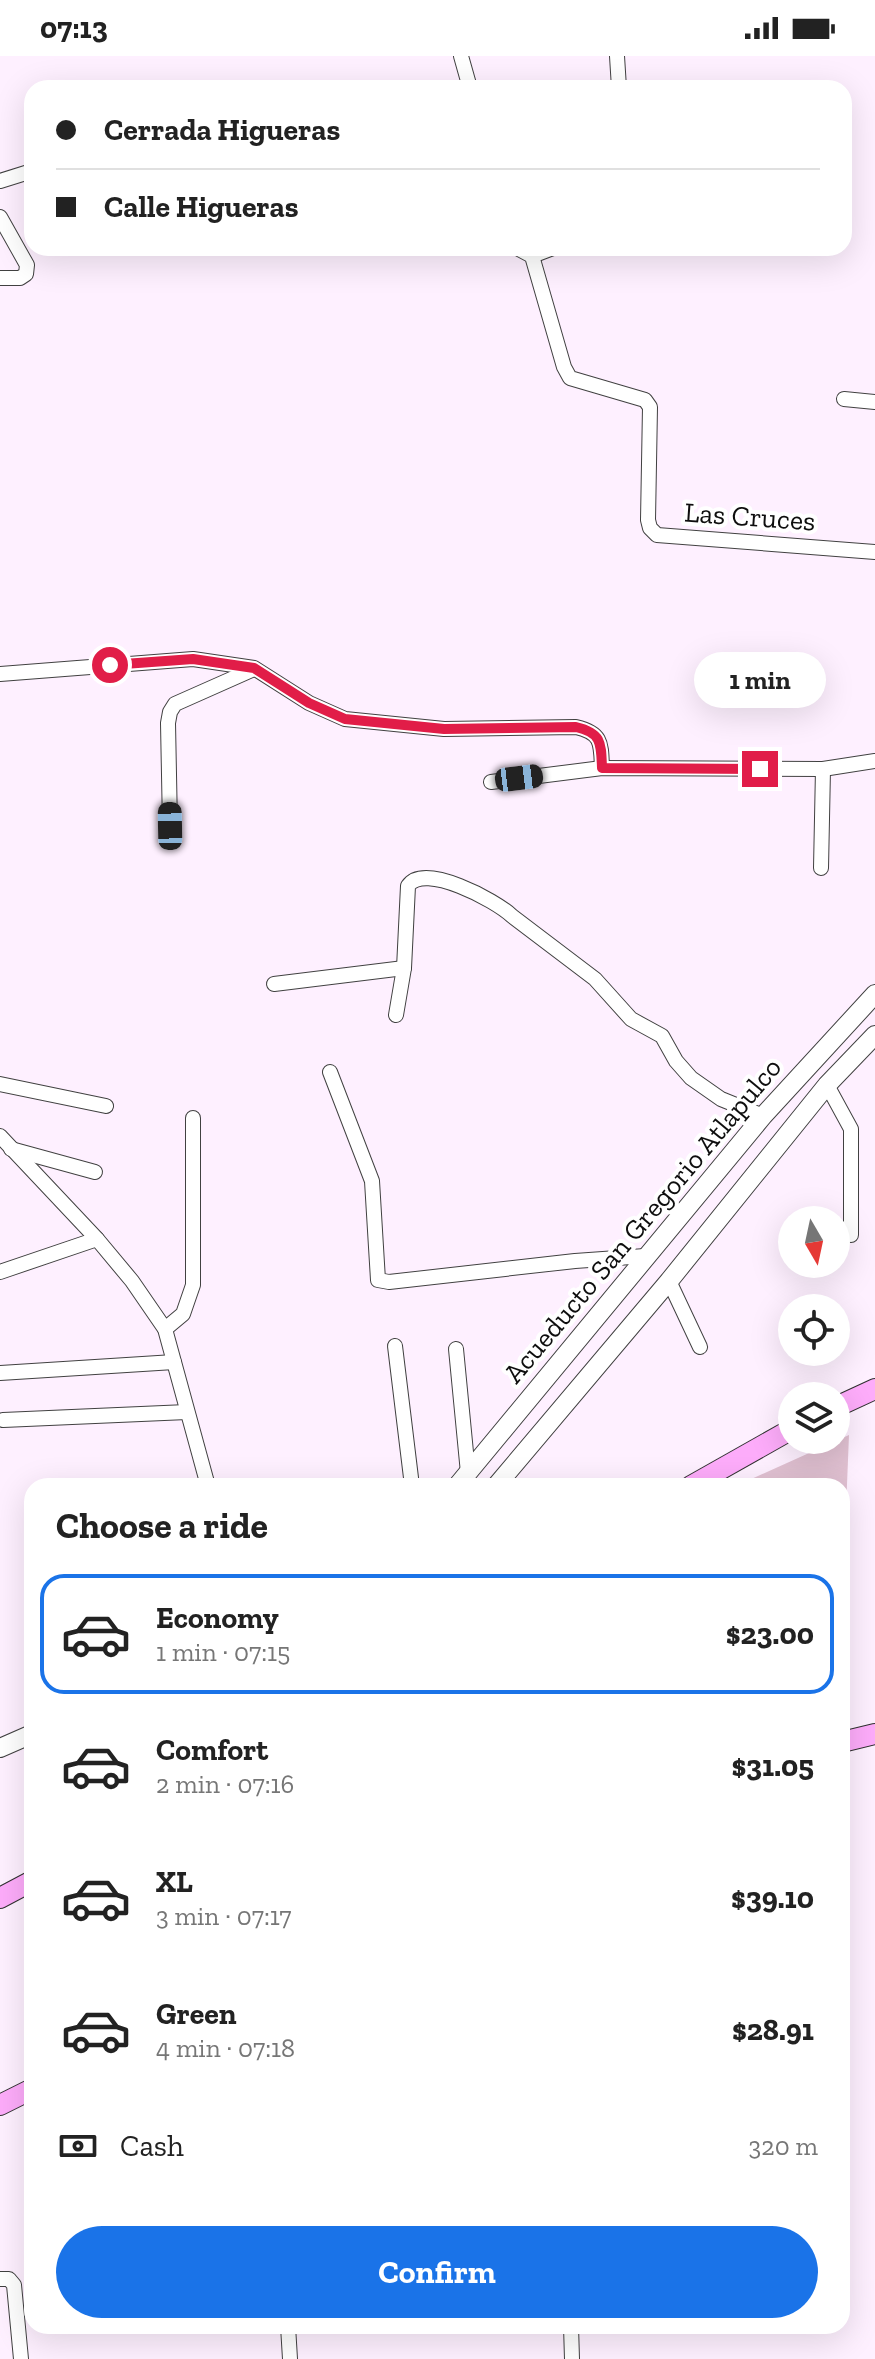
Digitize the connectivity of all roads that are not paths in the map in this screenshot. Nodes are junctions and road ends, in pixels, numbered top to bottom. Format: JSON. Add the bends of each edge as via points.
{"nodes":[{"id":1,"x":461,"y":56,"type":"edge"},
{"id":2,"x":617,"y":56,"type":"edge"},
{"id":3,"x":468,"y":80,"type":"edge"},
{"id":4,"x":618,"y":80,"type":"edge"},
{"id":5,"x":24,"y":174,"type":"edge"},
{"id":6,"x":0,"y":181,"type":"edge"},
{"id":7,"x":0,"y":217,"type":"edge"},
{"id":8,"x":532,"y":256,"type":"edge"},
{"id":9,"x":0,"y":278,"type":"edge"},
{"id":10,"x":844,"y":399,"type":"dead end"},
{"id":11,"x":875,"y":402,"type":"edge"},
{"id":12,"x":875,"y":552,"type":"edge"},
{"id":13,"x":254,"y":668,"type":"junction"},
{"id":14,"x":0,"y":674,"type":"edge"},
{"id":15,"x":875,"y":761,"type":"edge"},
{"id":16,"x":602,"y":768,"type":"junction"},
{"id":17,"x":823,"y":769,"type":"junction"},
{"id":18,"x":491,"y":782,"type":"dead end"},
{"id":19,"x":170,"y":826,"type":"dead end"},
{"id":20,"x":821,"y":868,"type":"dead end"},
{"id":21,"x":404,"y":968,"type":"junction"},
{"id":22,"x":274,"y":984,"type":"dead end"},
{"id":23,"x":872,"y":1000,"type":"edge"},
{"id":24,"x":396,"y":1015,"type":"dead end"},
{"id":25,"x":875,"y":1035,"type":"edge"},
{"id":26,"x":330,"y":1072,"type":"dead end"},
{"id":27,"x":0,"y":1084,"type":"edge"},
{"id":28,"x":827,"y":1085,"type":"junction"},
{"id":29,"x":106,"y":1106,"type":"dead end"},
{"id":30,"x":763,"y":1116,"type":"junction"},
{"id":31,"x":193,"y":1118,"type":"dead end"},
{"id":32,"x":0,"y":1136,"type":"edge"},
{"id":33,"x":11,"y":1149,"type":"junction"},
{"id":34,"x":95,"y":1172,"type":"dead end"},
{"id":35,"x":851,"y":1235,"type":"dead end"},
{"id":36,"x":97,"y":1239,"type":"junction"},
{"id":37,"x":645,"y":1256,"type":"junction"},
{"id":38,"x":0,"y":1272,"type":"edge"},
{"id":39,"x":669,"y":1281,"type":"junction"},
{"id":40,"x":165,"y":1329,"type":"junction"},
{"id":41,"x":395,"y":1346,"type":"dead end"},
{"id":42,"x":700,"y":1347,"type":"dead end"},
{"id":43,"x":456,"y":1349,"type":"dead end"},
{"id":44,"x":174,"y":1362,"type":"junction"},
{"id":45,"x":0,"y":1373,"type":"edge"},
{"id":46,"x":875,"y":1389,"type":"edge"},
{"id":47,"x":850,"y":1401,"type":"edge"},
{"id":48,"x":187,"y":1412,"type":"junction"},
{"id":49,"x":3,"y":1420,"type":"dead end"},
{"id":50,"x":778,"y":1437,"type":"edge"},
{"id":51,"x":206,"y":1478,"type":"edge"},
{"id":52,"x":411,"y":1478,"type":"edge"},
{"id":53,"x":463,"y":1478,"type":"edge"},
{"id":54,"x":465,"y":1478,"type":"edge"},
{"id":55,"x":503,"y":1478,"type":"edge"},
{"id":56,"x":705,"y":1478,"type":"edge"},
{"id":57,"x":875,"y":1734,"type":"edge"},
{"id":58,"x":24,"y":1738,"type":"edge"},
{"id":59,"x":850,"y":1740,"type":"edge"},
{"id":60,"x":0,"y":1748,"type":"edge"},
{"id":61,"x":24,"y":1885,"type":"edge"},
{"id":62,"x":0,"y":1898,"type":"edge"},
{"id":63,"x":24,"y":2093,"type":"edge"},
{"id":64,"x":0,"y":2105,"type":"edge"},
{"id":65,"x":0,"y":2279,"type":"edge"},
{"id":66,"x":288,"y":2334,"type":"edge"},
{"id":67,"x":571,"y":2334,"type":"edge"},
{"id":68,"x":21,"y":2359,"type":"edge"},
{"id":69,"x":290,"y":2359,"type":"edge"},
{"id":70,"x":572,"y":2359,"type":"edge"}],
"edges":[{"from":1,"to":3,"type":"street"},
{"from":2,"to":4,"type":"street"},
{"from":5,"to":6,"type":"street"},
{"from":7,"to":9,"type":"street","via":[[27,265],[20,278]]},
{"from":8,"to":12,"type":"street","name":"Las Cruces","via":[[570,378],[645,400],[650,407],[648,520],[657,535]]},
{"from":10,"to":11,"type":"street"},
{"from":13,"to":14,"type":"street","via":[[193,659]]},
{"from":13,"to":16,"type":"street","via":[[345,719],[444,729],[592,731],[599,739]]},
{"from":13,"to":19,"type":"street","via":[[175,704],[170,712]]},
{"from":15,"to":17,"type":"street"},
{"from":16,"to":17,"type":"street"},
{"from":16,"to":18,"type":"street"},
{"from":17,"to":20,"type":"street"},
{"from":21,"to":22,"type":"street"},
{"from":21,"to":24,"type":"street"},
{"from":21,"to":30,"type":"street","via":[[412,879],[433,878],[481,896],[500,904],[595,979],[631,1019],[662,1036],[691,1078],[721,1099]]},
{"from":23,"to":30,"type":"street","name":"Acueducto San Gregorio Atlapulco"},
{"from":25,"to":28,"type":"street","name":"Acueducto San Gregorio Atlapulco"},
{"from":26,"to":37,"type":"street","via":[[372,1181],[378,1280]]},
{"from":27,"to":29,"type":"street"},
{"from":28,"to":35,"type":"street","via":[[851,1129]]},
{"from":28,"to":39,"type":"street","name":"Acueducto San Gregorio Atlapulco"},
{"from":30,"to":37,"type":"street","name":"Acueducto San Gregorio Atlapulco"},
{"from":31,"to":40,"type":"street","via":[[193,1285],[183,1314]]},
{"from":32,"to":33,"type":"street"},
{"from":33,"to":34,"type":"street"},
{"from":33,"to":36,"type":"street"},
{"from":36,"to":38,"type":"street"},
{"from":36,"to":40,"type":"street"},
{"from":37,"to":54,"type":"street","name":"Acueducto San Gregorio Atlapulco"},
{"from":39,"to":42,"type":"street"},
{"from":39,"to":55,"type":"street","name":"Acueducto San Gregorio Atlapulco"},
{"from":40,"to":44,"type":"street"},
{"from":41,"to":52,"type":"street"},
{"from":43,"to":53,"type":"street"},
{"from":44,"to":45,"type":"street"},
{"from":44,"to":48,"type":"street"},
{"from":46,"to":47,"type":"main road"},
{"from":48,"to":49,"type":"street"},
{"from":48,"to":51,"type":"street"},
{"from":50,"to":56,"type":"main road"},
{"from":57,"to":59,"type":"main road"},
{"from":58,"to":60,"type":"street"},
{"from":61,"to":62,"type":"main road"},
{"from":63,"to":64,"type":"main road"},
{"from":65,"to":68,"type":"street","via":[[14,2285]]},
{"from":66,"to":69,"type":"street"},
{"from":67,"to":70,"type":"street"}]}
